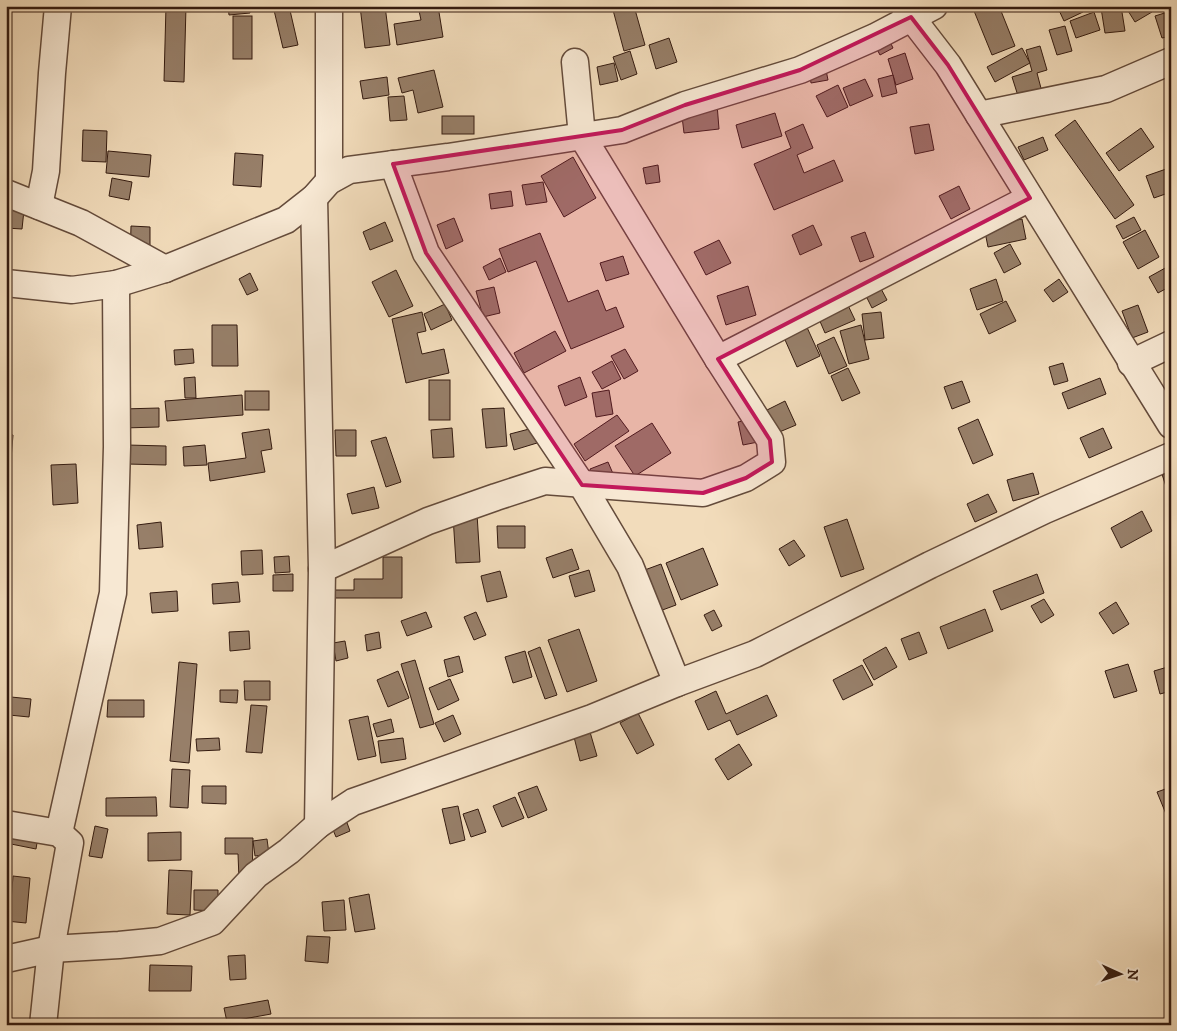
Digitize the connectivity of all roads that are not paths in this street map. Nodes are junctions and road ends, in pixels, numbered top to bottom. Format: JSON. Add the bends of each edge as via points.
{"nodes":[{"id":1,"x":58,"y":6,"type":"edge"},
{"id":2,"x":329,"y":6,"type":"edge"},
{"id":3,"x":916,"y":10,"type":"edge"},
{"id":4,"x":1171,"y":61,"type":"edge"},
{"id":5,"x":574,"y":62,"type":"dead end"},
{"id":6,"x":979,"y":115,"type":"junction"},
{"id":7,"x":582,"y":136,"type":"junction"},
{"id":8,"x":393,"y":164,"type":"junction"},
{"id":9,"x":322,"y":190,"type":"junction"},
{"id":10,"x":6,"y":193,"type":"edge"},
{"id":11,"x":1030,"y":198,"type":"junction"},
{"id":12,"x":39,"y":206,"type":"junction"},
{"id":13,"x":166,"y":269,"type":"junction"},
{"id":14,"x":6,"y":283,"type":"edge"},
{"id":15,"x":116,"y":284,"type":"junction"},
{"id":16,"x":1171,"y":344,"type":"edge"},
{"id":17,"x":718,"y":358,"type":"junction"},
{"id":18,"x":1132,"y":363,"type":"junction"},
{"id":19,"x":1171,"y":424,"type":"edge"},
{"id":20,"x":1171,"y":456,"type":"edge"},
{"id":21,"x":582,"y":485,"type":"junction"},
{"id":22,"x":322,"y":569,"type":"junction"},
{"id":23,"x":677,"y":682,"type":"junction"},
{"id":24,"x":6,"y":824,"type":"edge"},
{"id":25,"x":318,"y":824,"type":"junction"},
{"id":26,"x":59,"y":833,"type":"junction"},
{"id":27,"x":51,"y":948,"type":"junction"},
{"id":28,"x":6,"y":959,"type":"edge"},
{"id":29,"x":43,"y":1025,"type":"edge"}],
"edges":[{"from":1,"to":12,"type":"street","via":[[46,171]]},
{"from":2,"to":9,"type":"street"},
{"from":3,"to":6,"type":"street"},
{"from":3,"to":7,"type":"street","via":[[875,37],[800,70],[685,105],[622,130]]},
{"from":4,"to":6,"type":"street","via":[[1106,89]]},
{"from":5,"to":7,"type":"street"},
{"from":6,"to":11,"type":"street"},
{"from":7,"to":8,"type":"street"},
{"from":7,"to":17,"type":"street"},
{"from":8,"to":9,"type":"street","via":[[349,170]]},
{"from":8,"to":21,"type":"street","via":[[426,253]]},
{"from":9,"to":13,"type":"street","via":[[286,220]]},
{"from":9,"to":22,"type":"street"},
{"from":10,"to":12,"type":"street"},
{"from":11,"to":17,"type":"street"},
{"from":11,"to":18,"type":"street"},
{"from":12,"to":13,"type":"street","via":[[81,223]]},
{"from":13,"to":15,"type":"street"},
{"from":14,"to":15,"type":"street","via":[[72,290]]},
{"from":15,"to":26,"type":"street","via":[[117,448],[113,594]]},
{"from":16,"to":18,"type":"street"},
{"from":17,"to":21,"type":"street","via":[[770,440],[772,462],[746,478],[703,493]]},
{"from":18,"to":19,"type":"street"},
{"from":20,"to":23,"type":"street","via":[[1045,510],[755,654]]},
{"from":21,"to":22,"type":"street","via":[[545,482],[496,496],[428,521]]},
{"from":21,"to":23,"type":"street","via":[[630,566]]},
{"from":22,"to":25,"type":"street"},
{"from":23,"to":25,"type":"street","via":[[592,718],[353,802]]},
{"from":24,"to":26,"type":"street"},
{"from":25,"to":27,"type":"street","via":[[256,875],[212,922],[160,941]]},
{"from":26,"to":27,"type":"street","via":[[70,843]]},
{"from":27,"to":28,"type":"street"},
{"from":27,"to":29,"type":"street"}]}
